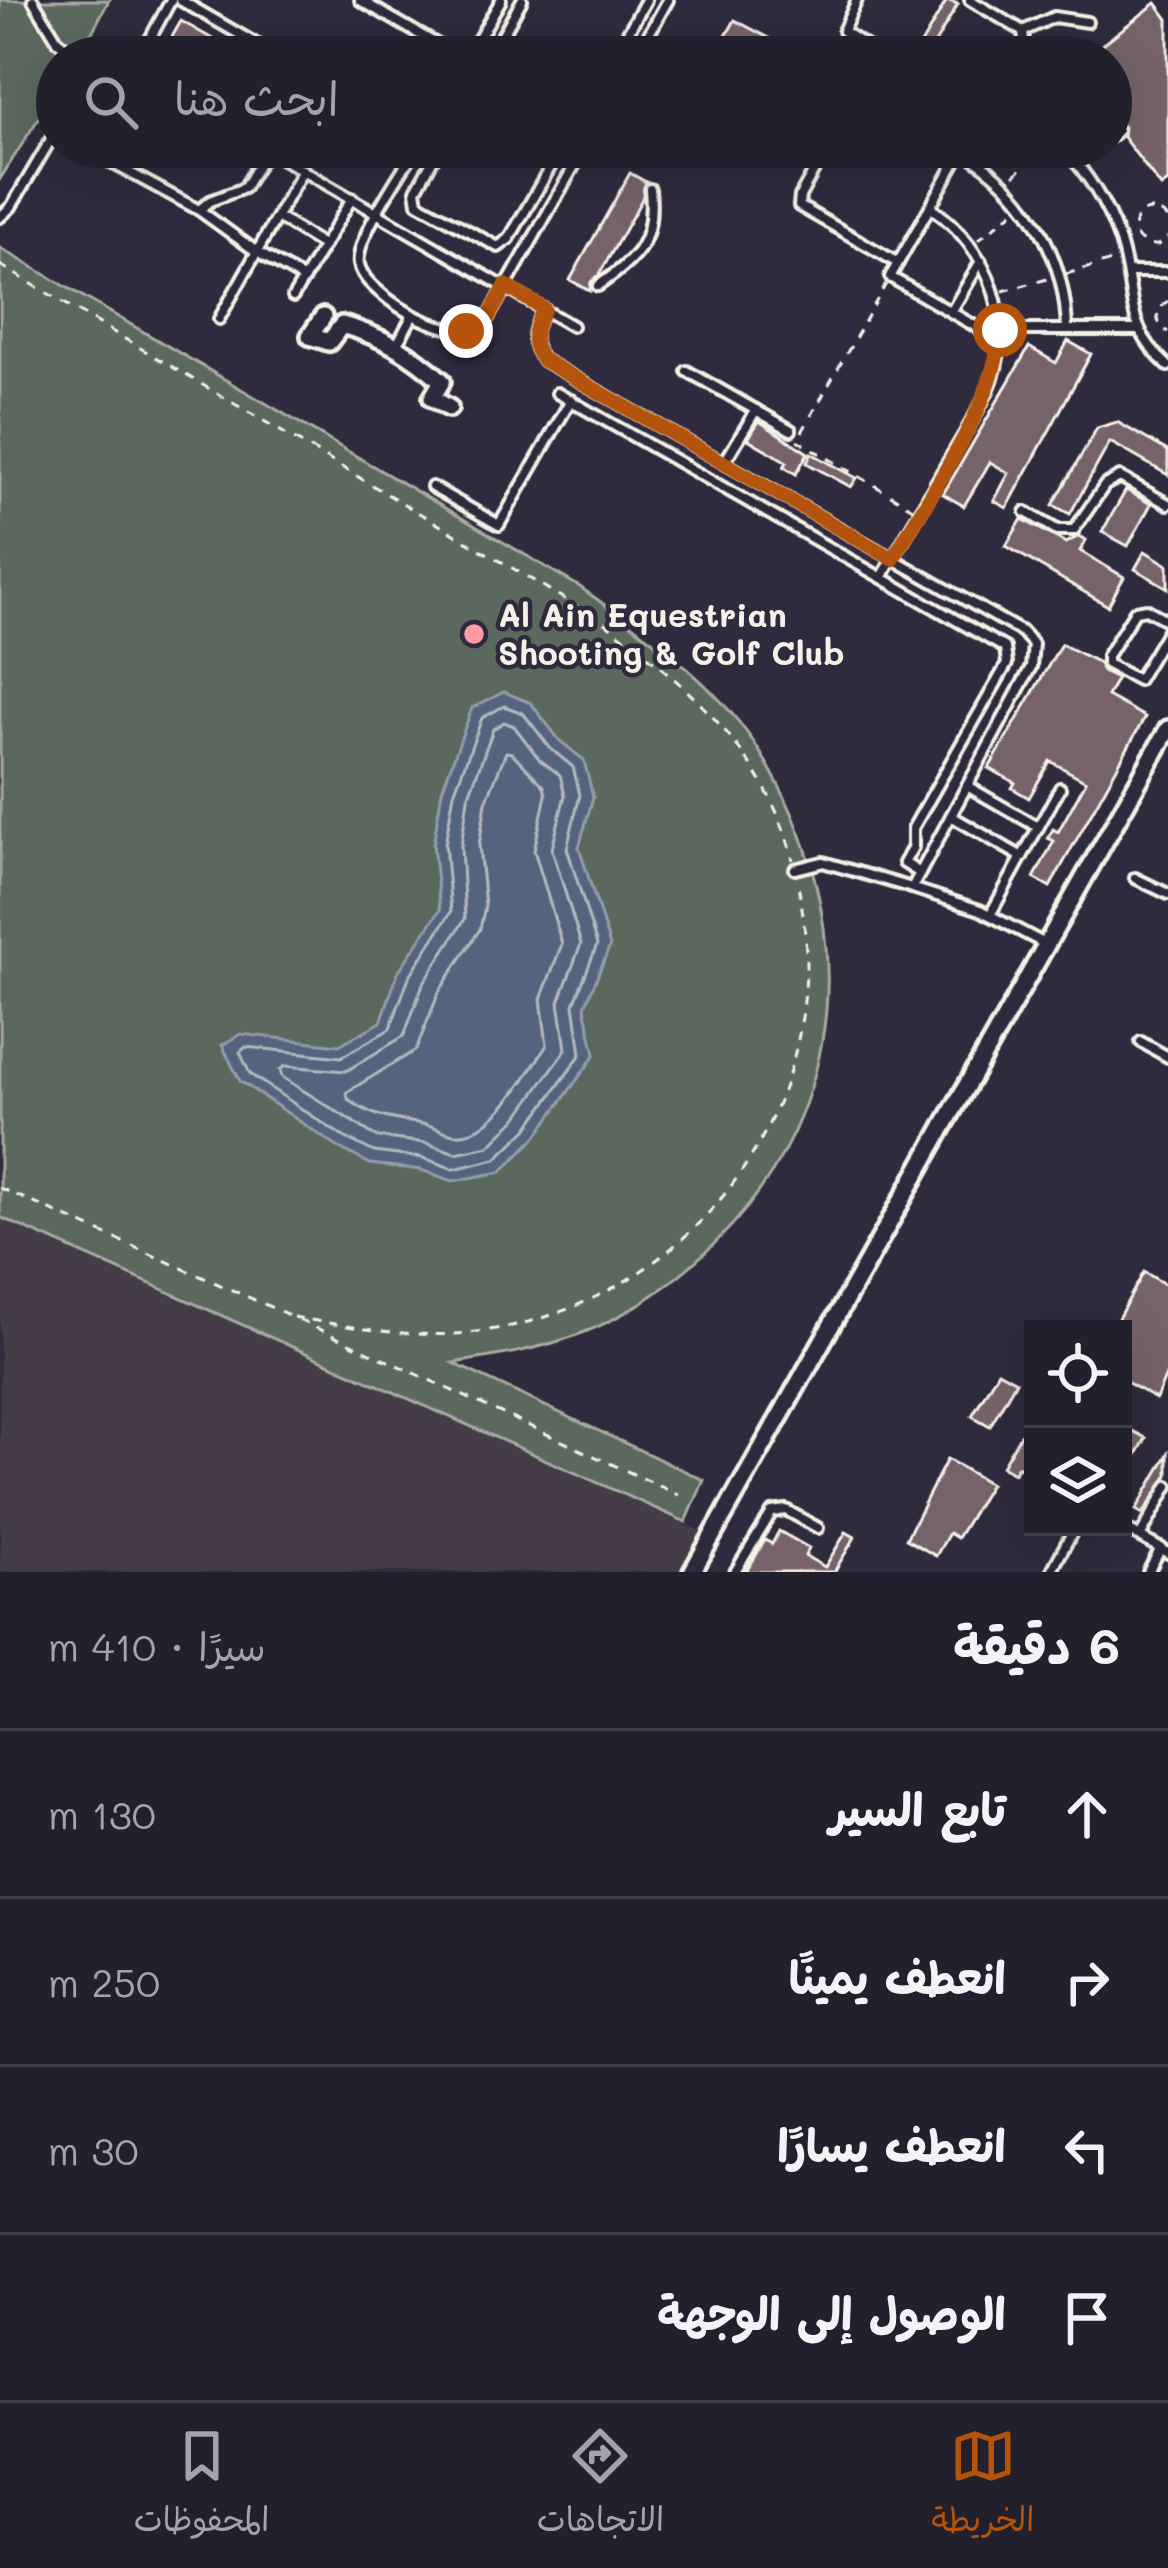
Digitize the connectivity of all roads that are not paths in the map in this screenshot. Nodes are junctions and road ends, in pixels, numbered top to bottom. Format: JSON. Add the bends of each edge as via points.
{"nodes":[{"id":1,"x":33,"y":0,"type":"edge"},
{"id":2,"x":176,"y":0,"type":"edge"},
{"id":3,"x":360,"y":0,"type":"edge"},
{"id":4,"x":501,"y":0,"type":"edge"},
{"id":5,"x":522,"y":0,"type":"edge"},
{"id":6,"x":646,"y":0,"type":"edge"},
{"id":7,"x":668,"y":0,"type":"edge"},
{"id":8,"x":857,"y":0,"type":"edge"},
{"id":9,"x":970,"y":0,"type":"edge"},
{"id":10,"x":1088,"y":22,"type":"dead end"},
{"id":11,"x":1023,"y":31,"type":"junction"},
{"id":12,"x":55,"y":36,"type":"edge"},
{"id":13,"x":153,"y":36,"type":"edge"},
{"id":14,"x":241,"y":36,"type":"edge"},
{"id":15,"x":426,"y":36,"type":"edge"},
{"id":16,"x":478,"y":36,"type":"edge"},
{"id":17,"x":502,"y":36,"type":"edge"},
{"id":18,"x":626,"y":36,"type":"edge"},
{"id":19,"x":647,"y":36,"type":"edge"},
{"id":20,"x":849,"y":36,"type":"edge"},
{"id":21,"x":1024,"y":36,"type":"edge"},
{"id":22,"x":36,"y":165,"type":"edge"},
{"id":23,"x":121,"y":168,"type":"edge"},
{"id":24,"x":254,"y":168,"type":"edge"},
{"id":25,"x":300,"y":168,"type":"edge"},
{"id":26,"x":404,"y":168,"type":"edge"},
{"id":27,"x":428,"y":168,"type":"edge"},
{"id":28,"x":550,"y":168,"type":"edge"},
{"id":29,"x":573,"y":168,"type":"edge"},
{"id":30,"x":815,"y":168,"type":"edge"},
{"id":31,"x":952,"y":168,"type":"edge"},
{"id":32,"x":986,"y":168,"type":"edge"},
{"id":33,"x":1079,"y":168,"type":"edge"},
{"id":34,"x":303,"y":170,"type":"junction"},
{"id":35,"x":650,"y":190,"type":"dead end"},
{"id":36,"x":352,"y":198,"type":"junction"},
{"id":37,"x":930,"y":207,"type":"junction"},
{"id":38,"x":199,"y":210,"type":"junction"},
{"id":39,"x":378,"y":214,"type":"junction"},
{"id":40,"x":0,"y":217,"type":"edge"},
{"id":41,"x":277,"y":217,"type":"junction"},
{"id":42,"x":324,"y":246,"type":"junction"},
{"id":43,"x":257,"y":252,"type":"junction"},
{"id":44,"x":982,"y":260,"type":"junction"},
{"id":45,"x":898,"y":263,"type":"junction"},
{"id":46,"x":1128,"y":272,"type":"junction"},
{"id":47,"x":1168,"y":272,"type":"edge"},
{"id":48,"x":304,"y":278,"type":"junction"},
{"id":49,"x":506,"y":286,"type":"junction"},
{"id":50,"x":598,"y":286,"type":"dead end"},
{"id":51,"x":293,"y":297,"type":"dead end"},
{"id":52,"x":544,"y":309,"type":"junction"},
{"id":53,"x":951,"y":312,"type":"junction"},
{"id":54,"x":413,"y":315,"type":"junction"},
{"id":55,"x":323,"y":317,"type":"dead end"},
{"id":56,"x":219,"y":319,"type":"dead end"},
{"id":57,"x":572,"y":326,"type":"dead end"},
{"id":58,"x":1067,"y":330,"type":"junction"},
{"id":59,"x":1137,"y":330,"type":"junction"},
{"id":60,"x":1000,"y":332,"type":"junction"},
{"id":61,"x":396,"y":344,"type":"junction"},
{"id":62,"x":1168,"y":366,"type":"edge"},
{"id":63,"x":687,"y":371,"type":"dead end"},
{"id":64,"x":557,"y":393,"type":"dead end"},
{"id":65,"x":571,"y":400,"type":"junction"},
{"id":66,"x":449,"y":408,"type":"dead end"},
{"id":67,"x":756,"y":410,"type":"junction"},
{"id":68,"x":791,"y":430,"type":"dead end"},
{"id":69,"x":724,"y":464,"type":"junction"},
{"id":70,"x":432,"y":487,"type":"dead end"},
{"id":71,"x":1168,"y":503,"type":"edge"},
{"id":72,"x":1026,"y":512,"type":"dead end"},
{"id":73,"x":893,"y":559,"type":"junction"},
{"id":74,"x":882,"y":577,"type":"junction"},
{"id":75,"x":1168,"y":620,"type":"edge"},
{"id":76,"x":1168,"y":630,"type":"edge"},
{"id":77,"x":1168,"y":730,"type":"edge"},
{"id":78,"x":967,"y":786,"type":"junction"},
{"id":79,"x":1060,"y":788,"type":"dead end"},
{"id":80,"x":951,"y":816,"type":"junction"},
{"id":81,"x":1039,"y":827,"type":"junction"},
{"id":82,"x":1022,"y":857,"type":"junction"},
{"id":83,"x":795,"y":869,"type":"road end"},
{"id":84,"x":920,"y":873,"type":"junction"},
{"id":85,"x":1136,"y":878,"type":"dead end"},
{"id":86,"x":912,"y":887,"type":"junction"},
{"id":87,"x":1168,"y":894,"type":"edge"},
{"id":88,"x":990,"y":915,"type":"junction"},
{"id":89,"x":1046,"y":945,"type":"junction"},
{"id":90,"x":1141,"y":1042,"type":"dead end"},
{"id":91,"x":1168,"y":1056,"type":"edge"},
{"id":92,"x":1168,"y":1486,"type":"edge"},
{"id":93,"x":818,"y":1528,"type":"dead end"},
{"id":94,"x":1132,"y":1532,"type":"edge"},
{"id":95,"x":1071,"y":1536,"type":"edge"},
{"id":96,"x":1140,"y":1537,"type":"junction"},
{"id":97,"x":1164,"y":1551,"type":"edge"},
{"id":98,"x":692,"y":1572,"type":"edge"},
{"id":99,"x":735,"y":1572,"type":"edge"},
{"id":100,"x":1051,"y":1572,"type":"edge"},
{"id":101,"x":1148,"y":1572,"type":"edge"}],
"edges":[{"from":1,"to":12,"type":"lane"},
{"from":2,"to":13,"type":"lane"},
{"from":2,"to":14,"type":"lane"},
{"from":3,"to":15,"type":"lane"},
{"from":4,"to":16,"type":"lane"},
{"from":5,"to":17,"type":"lane"},
{"from":6,"to":18,"type":"lane"},
{"from":7,"to":19,"type":"lane"},
{"from":8,"to":20,"type":"lane","via":[[843,32]]},
{"from":9,"to":11,"type":"lane"},
{"from":10,"to":11,"type":"lane","via":[[1054,17]]},
{"from":11,"to":21,"type":"lane"},
{"from":22,"to":40,"type":"lane"},
{"from":23,"to":38,"type":"lane"},
{"from":24,"to":38,"type":"lane","via":[[244,188]]},
{"from":25,"to":34,"type":"lane"},
{"from":26,"to":39,"type":"lane"},
{"from":27,"to":28,"type":"lane","via":[[418,203],[498,247]]},
{"from":29,"to":49,"type":"lane"},
{"from":30,"to":45,"type":"lane","via":[[799,206]]},
{"from":31,"to":37,"type":"lane"},
{"from":32,"to":58,"type":"lane","via":[[1041,229],[1057,266]]},
{"from":33,"to":46,"type":"lane","via":[[1112,220]]},
{"from":34,"to":36,"type":"lane"},
{"from":34,"to":41,"type":"lane"},
{"from":35,"to":50,"type":"lane","via":[[649,234],[631,262]]},
{"from":36,"to":39,"type":"lane"},
{"from":36,"to":42,"type":"lane"},
{"from":37,"to":44,"type":"lane"},
{"from":37,"to":45,"type":"lane"},
{"from":38,"to":43,"type":"lane"},
{"from":39,"to":49,"type":"lane"},
{"from":39,"to":54,"type":"lane","via":[[358,254],[362,272]]},
{"from":41,"to":42,"type":"lane"},
{"from":41,"to":43,"type":"lane"},
{"from":42,"to":48,"type":"lane"},
{"from":43,"to":48,"type":"lane"},
{"from":43,"to":56,"type":"lane"},
{"from":44,"to":53,"type":"lane"},
{"from":44,"to":60,"type":"lane"},
{"from":45,"to":53,"type":"lane","via":[[890,277]]},
{"from":46,"to":47,"type":"lane"},
{"from":46,"to":59,"type":"lane"},
{"from":48,"to":51,"type":"lane"},
{"from":49,"to":52,"type":"lane"},
{"from":49,"to":54,"type":"lane","via":[[474,329]]},
{"from":52,"to":57,"type":"lane"},
{"from":52,"to":69,"type":"lane","via":[[533,334],[543,360]]},
{"from":53,"to":60,"type":"lane"},
{"from":54,"to":61,"type":"lane"},
{"from":55,"to":61,"type":"street","via":[[310,336],[317,340],[329,342],[342,325]]},
{"from":58,"to":59,"type":"lane"},
{"from":58,"to":60,"type":"lane"},
{"from":59,"to":62,"type":"lane"},
{"from":60,"to":73,"type":"lane","via":[[987,393]]},
{"from":61,"to":66,"type":"street","via":[[442,381],[432,398]]},
{"from":63,"to":67,"type":"lane"},
{"from":64,"to":65,"type":"lane"},
{"from":65,"to":70,"type":"lane","via":[[499,526]]},
{"from":65,"to":74,"type":"lane"},
{"from":67,"to":68,"type":"lane"},
{"from":67,"to":69,"type":"lane"},
{"from":69,"to":73,"type":"lane"},
{"from":71,"to":72,"type":"lane","via":[[1120,477],[1105,485],[1074,530]]},
{"from":73,"to":74,"type":"lane"},
{"from":73,"to":78,"type":"lane","via":[[1033,644],[1031,667]]},
{"from":74,"to":84,"type":"lane","via":[[1002,645],[1008,656],[914,828],[904,863]]},
{"from":75,"to":76,"type":"lane","via":[[1135,611],[1107,664],[1138,680]]},
{"from":77,"to":89,"type":"street"},
{"from":78,"to":80,"type":"lane"},
{"from":78,"to":81,"type":"lane"},
{"from":79,"to":81,"type":"lane"},
{"from":80,"to":82,"type":"lane"},
{"from":80,"to":84,"type":"lane"},
{"from":81,"to":82,"type":"lane"},
{"from":82,"to":88,"type":"lane"},
{"from":83,"to":86,"type":"lane","via":[[823,862]]},
{"from":84,"to":86,"type":"lane"},
{"from":85,"to":87,"type":"lane"},
{"from":86,"to":88,"type":"lane"},
{"from":88,"to":89,"type":"lane"},
{"from":89,"to":98,"type":"street"},
{"from":90,"to":91,"type":"lane"},
{"from":92,"to":96,"type":"lane"},
{"from":93,"to":99,"type":"lane","via":[[786,1510],[772,1512]]},
{"from":94,"to":96,"type":"lane"},
{"from":95,"to":100,"type":"lane"},
{"from":96,"to":97,"type":"lane"},
{"from":97,"to":101,"type":"lane"}]}
